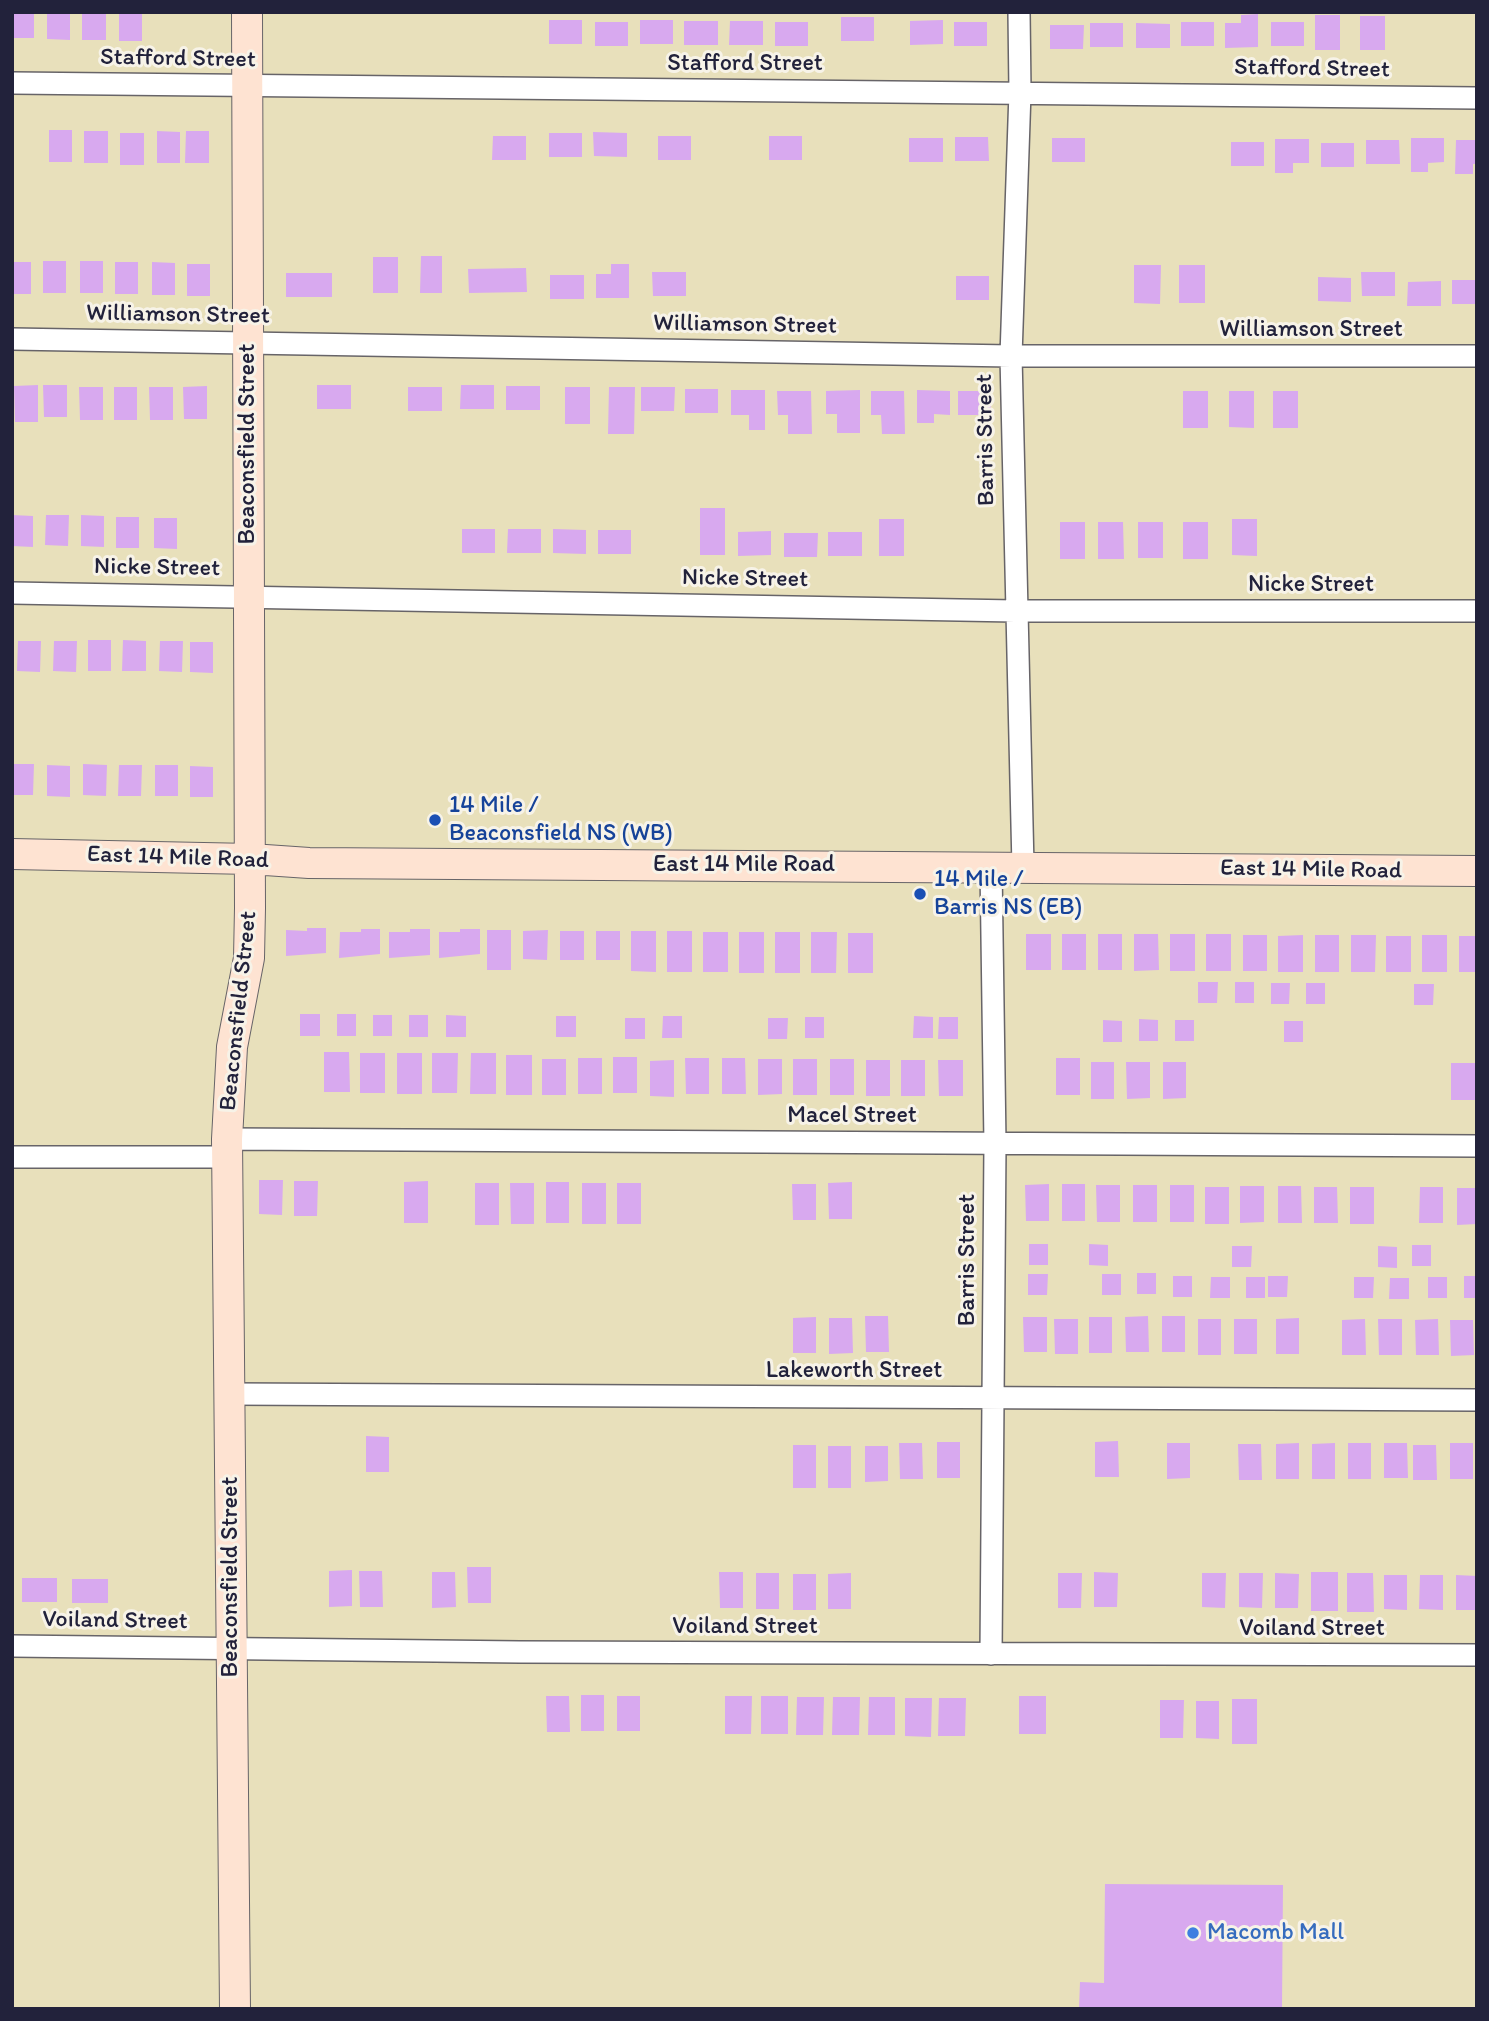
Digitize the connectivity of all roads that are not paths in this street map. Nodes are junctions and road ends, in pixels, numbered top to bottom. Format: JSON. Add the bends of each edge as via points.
{"nodes":[{"id":1,"x":247,"y":12,"type":"edge"},
{"id":2,"x":1020,"y":12,"type":"edge"},
{"id":3,"x":12,"y":83,"type":"edge"},
{"id":4,"x":247,"y":86,"type":"junction"},
{"id":5,"x":1020,"y":92,"type":"junction"},
{"id":6,"x":1477,"y":98,"type":"edge"},
{"id":7,"x":12,"y":338,"type":"edge"},
{"id":8,"x":247,"y":342,"type":"junction"},
{"id":9,"x":1011,"y":356,"type":"junction"},
{"id":10,"x":1477,"y":356,"type":"edge"},
{"id":11,"x":12,"y":593,"type":"edge"},
{"id":12,"x":249,"y":596,"type":"junction"},
{"id":13,"x":1015,"y":611,"type":"junction"},
{"id":14,"x":1477,"y":611,"type":"edge"},
{"id":15,"x":12,"y":854,"type":"edge"},
{"id":16,"x":251,"y":859,"type":"junction"},
{"id":17,"x":991,"y":867,"type":"junction"},
{"id":18,"x":1023,"y":867,"type":"junction"},
{"id":19,"x":1477,"y":871,"type":"edge"},
{"id":20,"x":995,"y":1144,"type":"junction"},
{"id":21,"x":1477,"y":1146,"type":"edge"},
{"id":22,"x":227,"y":1148,"type":"junction"},
{"id":23,"x":12,"y":1157,"type":"edge"},
{"id":24,"x":230,"y":1394,"type":"junction"},
{"id":25,"x":993,"y":1399,"type":"junction"},
{"id":26,"x":1477,"y":1401,"type":"edge"},
{"id":27,"x":12,"y":1646,"type":"edge"},
{"id":28,"x":231,"y":1649,"type":"junction"},
{"id":29,"x":991,"y":1654,"type":"junction"},
{"id":30,"x":1477,"y":1656,"type":"edge"},
{"id":31,"x":234,"y":2009,"type":"edge"}],
"edges":[{"from":1,"to":4,"type":"street","name":"Beaconsfield Street"},
{"from":2,"to":5,"type":"street","name":"Barris Street"},
{"from":3,"to":4,"type":"street","name":"Stafford Street"},
{"from":4,"to":5,"type":"street","name":"Stafford Street"},
{"from":4,"to":8,"type":"street","name":"Beaconsfield Street"},
{"from":5,"to":6,"type":"street","name":"Stafford Street"},
{"from":5,"to":9,"type":"street","name":"Barris Street"},
{"from":7,"to":8,"type":"street","name":"Williamson Street"},
{"from":8,"to":9,"type":"street","name":"Williamson Street"},
{"from":8,"to":12,"type":"street","name":"Beaconsfield Street"},
{"from":9,"to":10,"type":"street","name":"Williamson Street"},
{"from":9,"to":13,"type":"street","name":"Barris Street"},
{"from":11,"to":12,"type":"street","name":"Nicke Street"},
{"from":12,"to":13,"type":"street","name":"Nicke Street"},
{"from":12,"to":16,"type":"street","name":"Beaconsfield Street"},
{"from":13,"to":14,"type":"street","name":"Nicke Street"},
{"from":13,"to":18,"type":"street","name":"Barris Street"},
{"from":15,"to":16,"type":"street","name":"East 14 Mile Road"},
{"from":16,"to":17,"type":"street","name":"East 14 Mile Road"},
{"from":16,"to":22,"type":"street","name":"Beaconsfield Street","via":[[249,958],[232,1047]]},
{"from":17,"to":18,"type":"street","name":"East 14 Mile Road"},
{"from":17,"to":20,"type":"street","name":"Barris Street"},
{"from":18,"to":19,"type":"street","name":"East 14 Mile Road"},
{"from":20,"to":21,"type":"street","name":"Macel Street"},
{"from":20,"to":22,"type":"street","name":"Macel Street"},
{"from":20,"to":25,"type":"street","name":"Barris Street"},
{"from":22,"to":23,"type":"street","name":"Macel Street"},
{"from":22,"to":24,"type":"street","name":"Beaconsfield Street"},
{"from":24,"to":25,"type":"street","name":"Lakeworth Street"},
{"from":24,"to":28,"type":"street","name":"Beaconsfield Street"},
{"from":25,"to":26,"type":"street","name":"Lakeworth Street"},
{"from":25,"to":29,"type":"street","name":"Barris Street"},
{"from":27,"to":28,"type":"street","name":"Voiland Street"},
{"from":28,"to":29,"type":"street","name":"Voiland Street"},
{"from":28,"to":31,"type":"street","name":"Beaconsfield Street"},
{"from":29,"to":30,"type":"street","name":"Voiland Street"}]}
